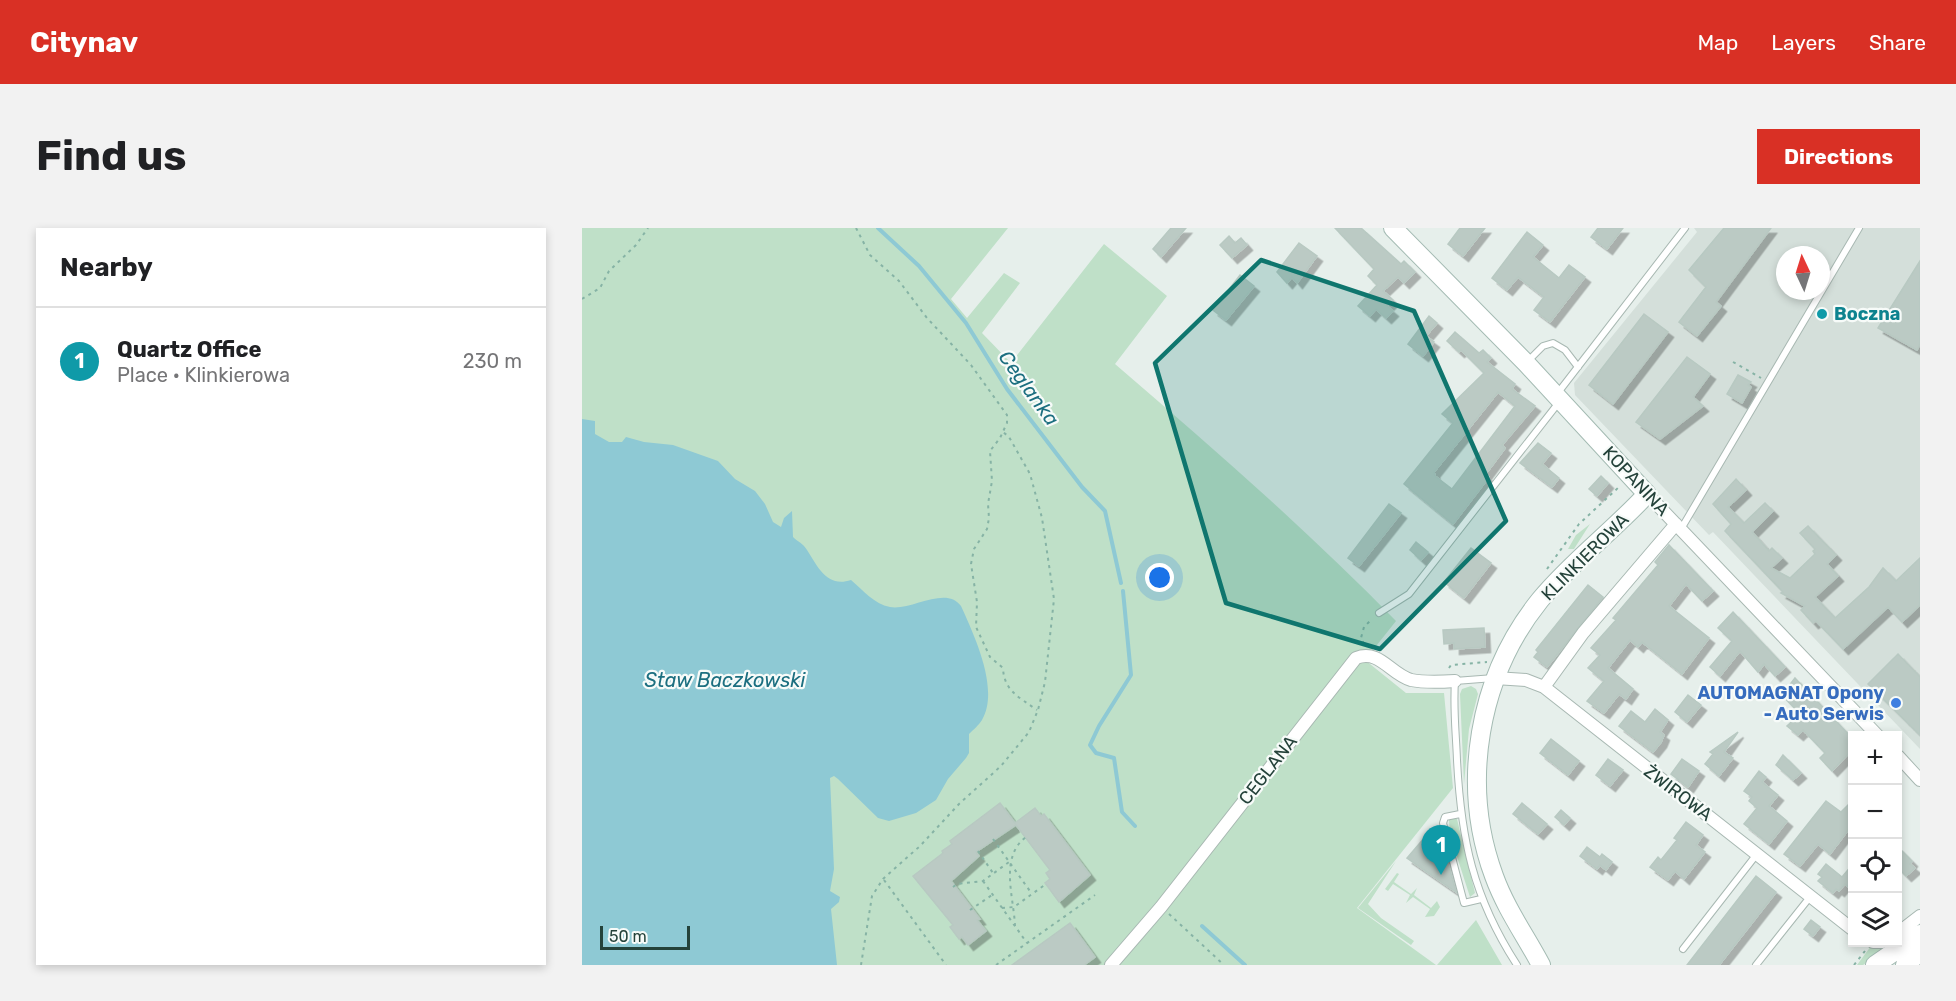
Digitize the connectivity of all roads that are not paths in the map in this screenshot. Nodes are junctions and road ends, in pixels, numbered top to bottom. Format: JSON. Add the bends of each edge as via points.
{"nodes":[{"id":1,"x":1393,"y":228,"type":"edge"},
{"id":2,"x":1685,"y":228,"type":"edge"},
{"id":3,"x":1859,"y":228,"type":"edge"},
{"id":4,"x":1526,"y":363,"type":"junction"},
{"id":5,"x":1578,"y":367,"type":"junction"},
{"id":6,"x":1558,"y":398,"type":"junction"},
{"id":7,"x":1647,"y":494,"type":"junction"},
{"id":8,"x":1678,"y":526,"type":"junction"},
{"id":9,"x":1379,"y":613,"type":"road end"},
{"id":10,"x":1491,"y":670,"type":"junction"},
{"id":11,"x":1450,"y":677,"type":"junction"},
{"id":12,"x":1544,"y":687,"type":"junction"},
{"id":13,"x":1874,"y":731,"type":"edge"},
{"id":14,"x":1902,"y":760,"type":"edge"},
{"id":15,"x":1920,"y":780,"type":"edge"},
{"id":16,"x":1460,"y":814,"type":"junction"},
{"id":17,"x":1757,"y":853,"type":"junction"},
{"id":18,"x":1811,"y":897,"type":"junction"},
{"id":19,"x":1481,"y":899,"type":"junction"},
{"id":20,"x":1920,"y":916,"type":"edge"},
{"id":21,"x":1848,"y":926,"type":"edge"},
{"id":22,"x":1902,"y":930,"type":"edge"},
{"id":23,"x":1920,"y":934,"type":"edge"},
{"id":24,"x":1683,"y":949,"type":"dead end"},
{"id":25,"x":1920,"y":952,"type":"edge"},
{"id":26,"x":1541,"y":963,"type":"edge"},
{"id":27,"x":1111,"y":965,"type":"edge"},
{"id":28,"x":1517,"y":965,"type":"edge"},
{"id":29,"x":1756,"y":965,"type":"edge"},
{"id":30,"x":1875,"y":965,"type":"edge"},
{"id":31,"x":1905,"y":965,"type":"edge"}],
"edges":[{"from":1,"to":4,"type":"street","name":"KOPANINA"},
{"from":2,"to":5,"type":"lane"},
{"from":3,"to":8,"type":"lane"},
{"from":4,"to":5,"type":"lane","via":[[1543,346],[1553,343],[1565,350]]},
{"from":4,"to":6,"type":"street","name":"KOPANINA"},
{"from":5,"to":6,"type":"lane"},
{"from":6,"to":7,"type":"street","name":"KOPANINA"},
{"from":6,"to":9,"type":"lane","via":[[1409,594]]},
{"from":7,"to":8,"type":"street","name":"KOPANINA"},
{"from":7,"to":10,"type":"street","name":"KLINKIEROWA","via":[[1540,601]]},
{"from":8,"to":12,"type":"street","via":[[1573,646]]},
{"from":8,"to":13,"type":"street","name":"KOPANINA"},
{"from":10,"to":11,"type":"lane"},
{"from":10,"to":12,"type":"street","name":"ŻWIROWA"},
{"from":10,"to":26,"type":"street","name":"KLINKIEROWA","via":[[1478,752],[1479,818],[1498,888]]},
{"from":11,"to":16,"type":"lane"},
{"from":11,"to":27,"type":"street","name":"CEGLANA","via":[[1409,679],[1378,657],[1366,654],[1356,658]]},
{"from":12,"to":17,"type":"street","name":"ŻWIROWA"},
{"from":14,"to":15,"type":"street"},
{"from":16,"to":19,"type":"lane","via":[[1468,859]]},
{"from":16,"to":19,"type":"lane","via":[[1445,817],[1443,823],[1464,903]]},
{"from":17,"to":18,"type":"street","name":"ŻWIROWA"},
{"from":17,"to":24,"type":"lane"},
{"from":18,"to":21,"type":"street","name":"ŻWIROWA"},
{"from":18,"to":29,"type":"lane"},
{"from":19,"to":28,"type":"lane"},
{"from":20,"to":22,"type":"street"},
{"from":23,"to":30,"type":"street"},
{"from":25,"to":31,"type":"street"}]}
